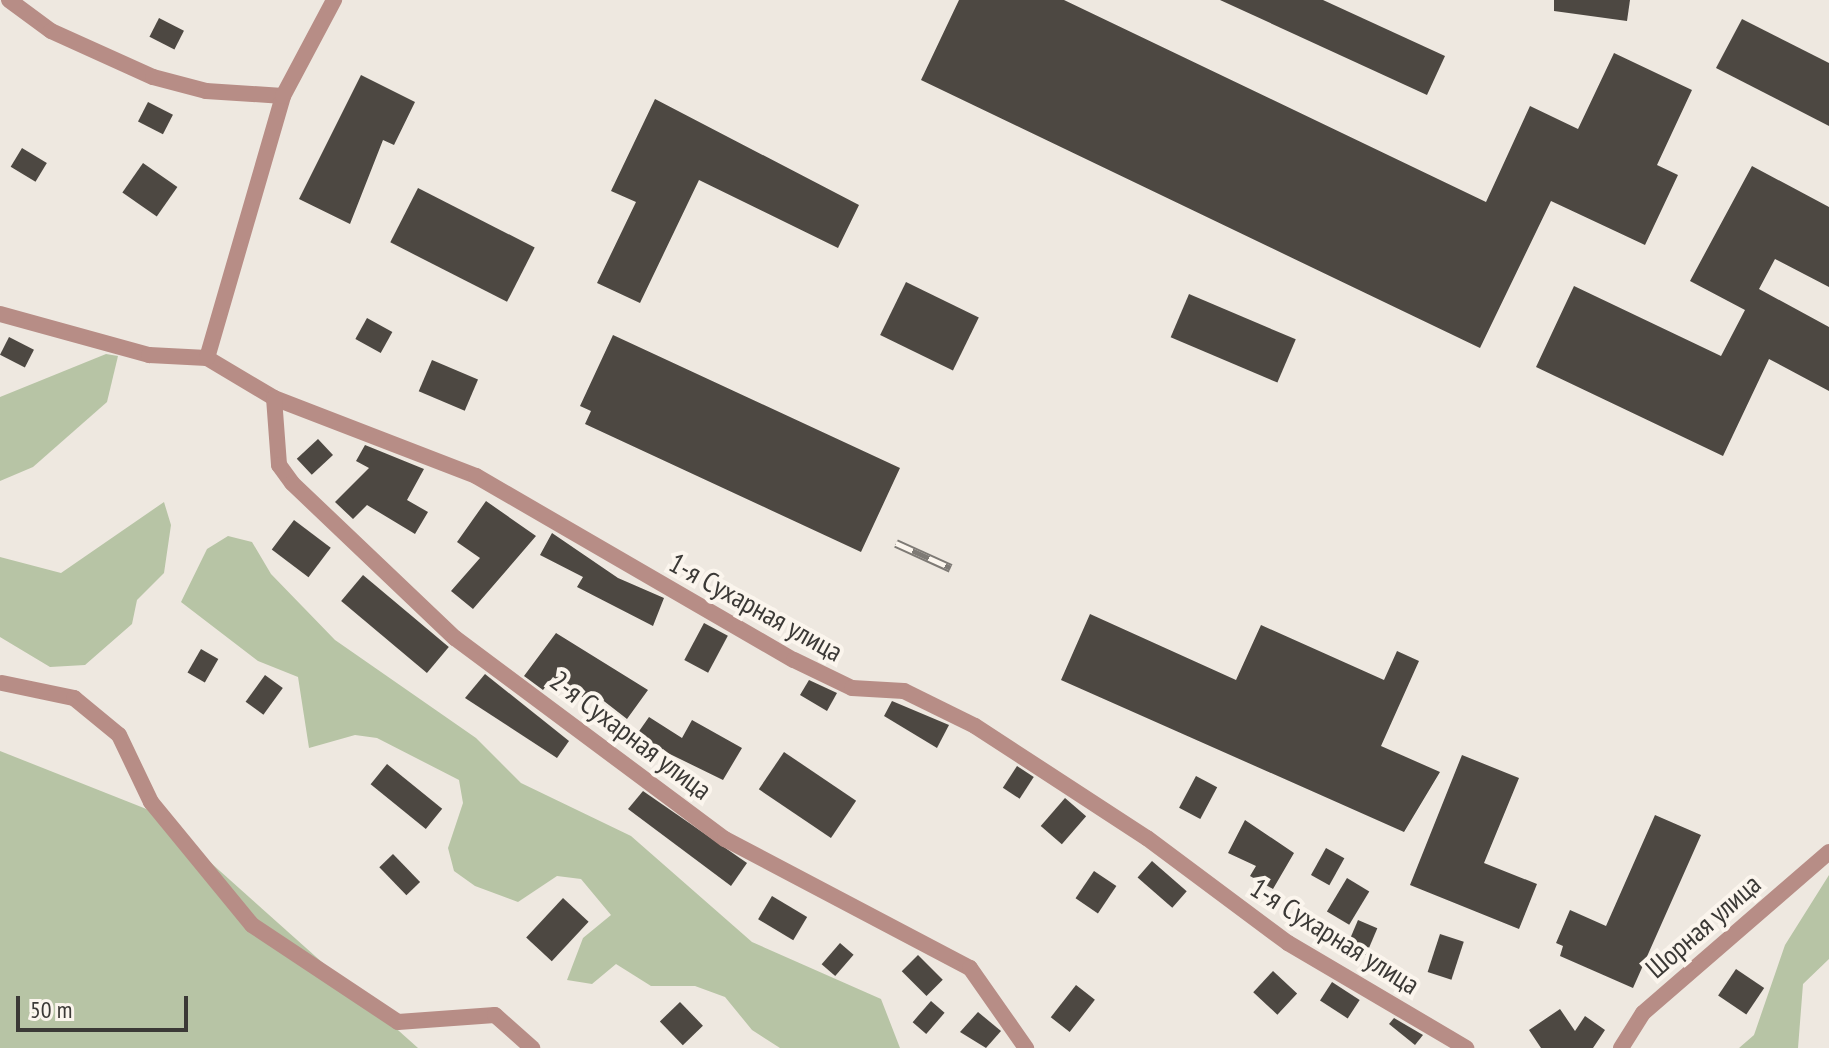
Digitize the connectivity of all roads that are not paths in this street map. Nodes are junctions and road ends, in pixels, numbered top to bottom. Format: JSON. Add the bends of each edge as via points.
{"nodes":[{"id":1,"x":9,"y":0,"type":"edge"},
{"id":2,"x":334,"y":0,"type":"edge"},
{"id":3,"x":283,"y":96,"type":"junction"},
{"id":4,"x":0,"y":314,"type":"edge"},
{"id":5,"x":207,"y":358,"type":"junction"},
{"id":6,"x":274,"y":398,"type":"junction"},
{"id":7,"x":2,"y":683,"type":"edge"},
{"id":8,"x":1829,"y":852,"type":"edge"},
{"id":9,"x":532,"y":1048,"type":"edge"},
{"id":10,"x":1026,"y":1048,"type":"edge"},
{"id":11,"x":1466,"y":1048,"type":"edge"},
{"id":12,"x":1621,"y":1048,"type":"edge"}],
"edges":[{"from":1,"to":3,"type":"street","via":[[51,31],[153,77],[206,91]]},
{"from":2,"to":3,"type":"street"},
{"from":3,"to":5,"type":"street"},
{"from":4,"to":5,"type":"street","via":[[149,355]]},
{"from":5,"to":6,"type":"street","name":"1-я Сухарная улица"},
{"from":6,"to":10,"type":"street","name":"2-я Сухарная улица","via":[[279,465],[292,483],[455,638],[725,839],[970,968]]},
{"from":6,"to":11,"type":"street","name":"1-я Сухарная улица","via":[[476,476],[852,688],[904,691],[975,726],[1147,838],[1288,943]]},
{"from":7,"to":9,"type":"street","via":[[46,686],[74,698],[119,735],[151,802],[252,925],[398,1022],[495,1015]]},
{"from":8,"to":12,"type":"street","name":"Шорная улица","via":[[1643,1013]]}]}
